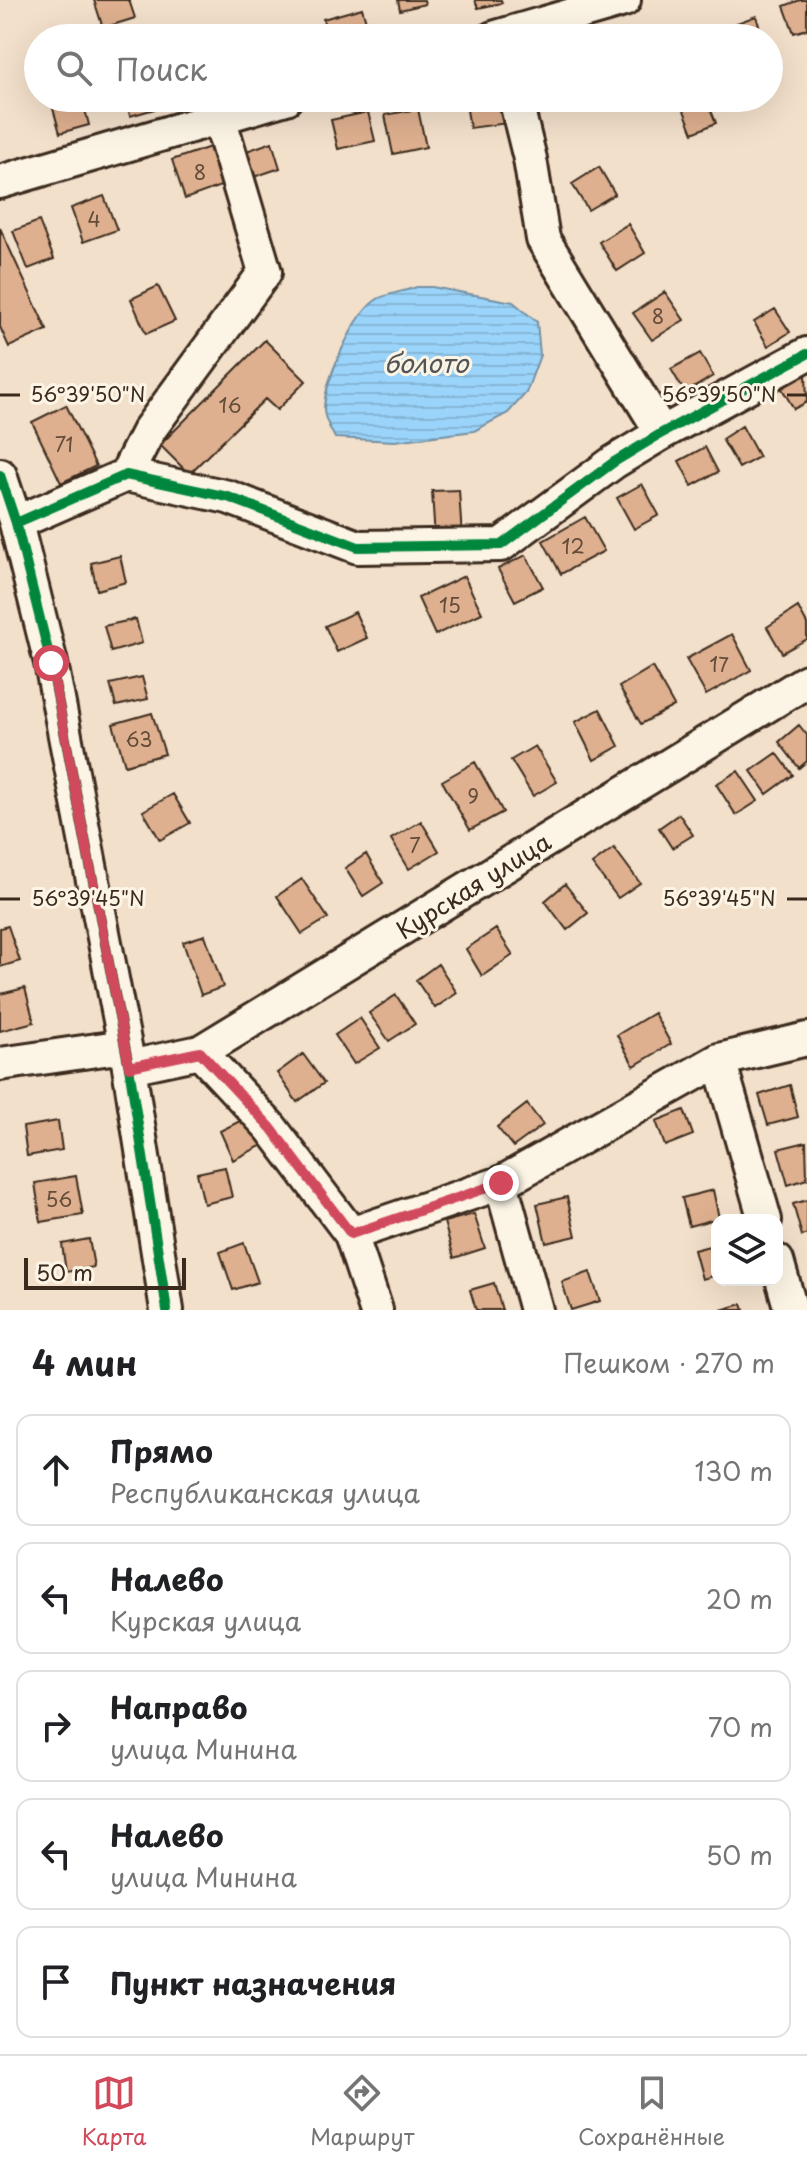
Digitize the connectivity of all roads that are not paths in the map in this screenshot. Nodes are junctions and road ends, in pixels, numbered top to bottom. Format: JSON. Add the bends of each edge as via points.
{"nodes":[{"id":1,"x":624,"y":0,"type":"edge"},
{"id":2,"x":542,"y":24,"type":"edge"},
{"id":3,"x":237,"y":112,"type":"edge"},
{"id":4,"x":518,"y":112,"type":"edge"},
{"id":5,"x":219,"y":117,"type":"junction"},
{"id":6,"x":0,"y":182,"type":"edge"},
{"id":7,"x":807,"y":354,"type":"edge"},
{"id":8,"x":662,"y":433,"type":"junction"},
{"id":9,"x":0,"y":475,"type":"edge"},
{"id":10,"x":126,"y":475,"type":"junction"},
{"id":11,"x":16,"y":523,"type":"junction"},
{"id":12,"x":807,"y":681,"type":"edge"},
{"id":13,"x":807,"y":1039,"type":"edge"},
{"id":14,"x":200,"y":1052,"type":"junction"},
{"id":15,"x":127,"y":1057,"type":"junction"},
{"id":16,"x":719,"y":1060,"type":"junction"},
{"id":17,"x":0,"y":1064,"type":"edge"},
{"id":18,"x":501,"y":1183,"type":"junction"},
{"id":19,"x":763,"y":1214,"type":"edge"},
{"id":20,"x":351,"y":1234,"type":"junction"},
{"id":21,"x":783,"y":1282,"type":"edge"},
{"id":22,"x":167,"y":1310,"type":"edge"},
{"id":23,"x":376,"y":1310,"type":"edge"},
{"id":24,"x":536,"y":1310,"type":"edge"},
{"id":25,"x":791,"y":1310,"type":"edge"}],
"edges":[{"from":1,"to":2,"type":"street"},
{"from":3,"to":5,"type":"street"},
{"from":4,"to":8,"type":"street","via":[[543,239]]},
{"from":5,"to":6,"type":"street"},
{"from":5,"to":10,"type":"street","via":[[265,272],[149,430]]},
{"from":7,"to":8,"type":"street"},
{"from":8,"to":10,"type":"street","via":[[501,545],[358,547],[228,497]]},
{"from":9,"to":11,"type":"street"},
{"from":10,"to":11,"type":"street"},
{"from":11,"to":15,"type":"street","via":[[51,663]]},
{"from":12,"to":14,"type":"street","name":"Курская улица"},
{"from":13,"to":16,"type":"street"},
{"from":14,"to":15,"type":"street","name":"Курская улица"},
{"from":14,"to":20,"type":"street","via":[[271,1128]]},
{"from":15,"to":17,"type":"street","name":"Курская улица"},
{"from":15,"to":22,"type":"street"},
{"from":16,"to":18,"type":"street"},
{"from":16,"to":19,"type":"street"},
{"from":18,"to":20,"type":"street"},
{"from":18,"to":24,"type":"street"},
{"from":20,"to":23,"type":"street"},
{"from":21,"to":25,"type":"street"}]}
